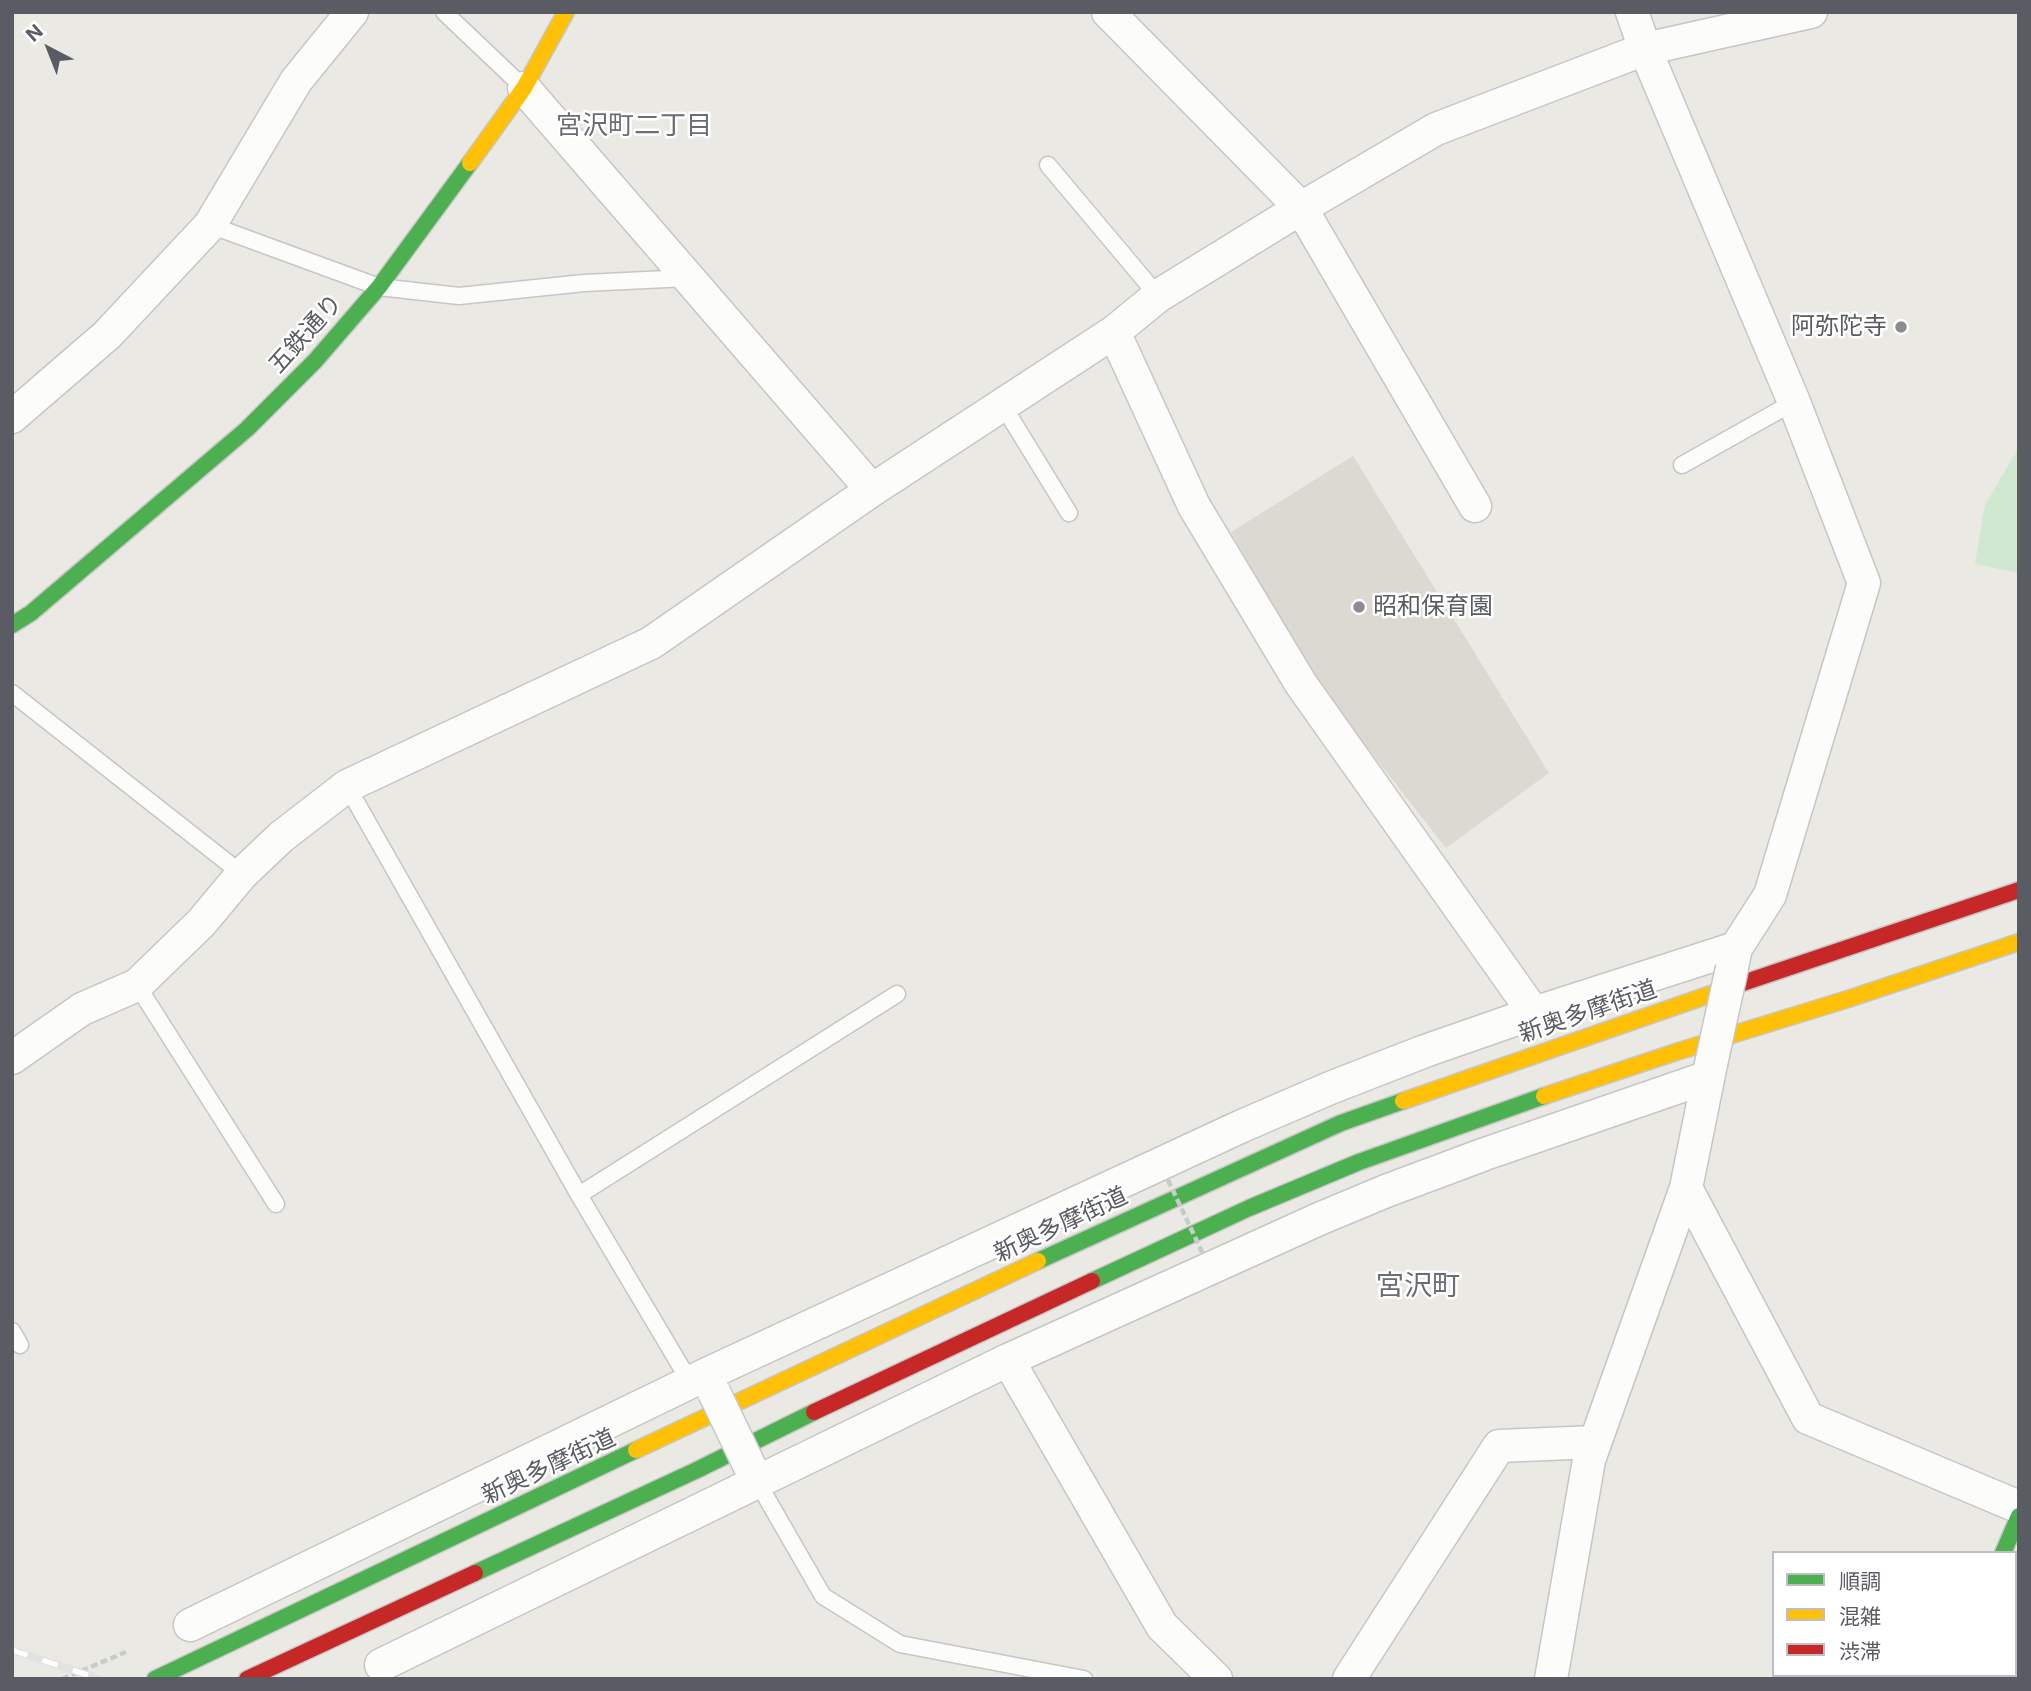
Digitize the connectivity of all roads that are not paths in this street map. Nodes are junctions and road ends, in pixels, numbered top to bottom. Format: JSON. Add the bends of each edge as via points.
{"nodes":[{"id":1,"x":352,"y":12,"type":"edge"},
{"id":2,"x":444,"y":12,"type":"edge"},
{"id":3,"x":566,"y":12,"type":"edge"},
{"id":4,"x":1108,"y":12,"type":"edge"},
{"id":5,"x":1632,"y":12,"type":"edge"},
{"id":6,"x":1811,"y":12,"type":"edge"},
{"id":7,"x":1645,"y":50,"type":"junction"},
{"id":8,"x":524,"y":88,"type":"junction"},
{"id":9,"x":1048,"y":164,"type":"dead end"},
{"id":10,"x":1301,"y":208,"type":"junction"},
{"id":11,"x":210,"y":225,"type":"junction"},
{"id":12,"x":688,"y":278,"type":"junction"},
{"id":13,"x":379,"y":287,"type":"junction"},
{"id":14,"x":1158,"y":296,"type":"junction"},
{"id":15,"x":1114,"y":332,"type":"junction"},
{"id":16,"x":1794,"y":402,"type":"junction"},
{"id":17,"x":1002,"y":404,"type":"junction"},
{"id":18,"x":12,"y":417,"type":"edge"},
{"id":19,"x":1682,"y":465,"type":"dead end"},
{"id":20,"x":872,"y":491,"type":"junction"},
{"id":21,"x":1475,"y":506,"type":"dead end"},
{"id":22,"x":1069,"y":513,"type":"dead end"},
{"id":23,"x":12,"y":625,"type":"edge"},
{"id":24,"x":12,"y":693,"type":"edge"},
{"id":25,"x":347,"y":786,"type":"junction"},
{"id":26,"x":242,"y":874,"type":"junction"},
{"id":27,"x":2019,"y":890,"type":"edge"},
{"id":28,"x":2019,"y":942,"type":"edge"},
{"id":29,"x":1734,"y":958,"type":"junction"},
{"id":30,"x":137,"y":985,"type":"junction"},
{"id":31,"x":897,"y":994,"type":"dead end"},
{"id":32,"x":1534,"y":1013,"type":"junction"},
{"id":33,"x":12,"y":1058,"type":"edge"},
{"id":34,"x":1710,"y":1070,"type":"junction"},
{"id":35,"x":1686,"y":1188,"type":"junction"},
{"id":36,"x":579,"y":1195,"type":"junction"},
{"id":37,"x":276,"y":1204,"type":"dead end"},
{"id":38,"x":1008,"y":1360,"type":"junction"},
{"id":39,"x":703,"y":1383,"type":"junction"},
{"id":40,"x":1595,"y":1442,"type":"junction"},
{"id":41,"x":754,"y":1475,"type":"junction"},
{"id":42,"x":2019,"y":1507,"type":"edge"},
{"id":43,"x":2019,"y":1516,"type":"edge"},
{"id":44,"x":2010,"y":1548,"type":"edge"},
{"id":45,"x":190,"y":1625,"type":"dead end"},
{"id":46,"x":380,"y":1665,"type":"dead end"},
{"id":47,"x":155,"y":1679,"type":"edge"},
{"id":48,"x":247,"y":1679,"type":"edge"},
{"id":49,"x":1084,"y":1679,"type":"edge"},
{"id":50,"x":1216,"y":1679,"type":"edge"},
{"id":51,"x":1349,"y":1679,"type":"edge"},
{"id":52,"x":1551,"y":1679,"type":"edge"}],
"edges":[{"from":1,"to":11,"type":"street","via":[[296,81]]},
{"from":2,"to":8,"type":"lane"},
{"from":3,"to":8,"type":"main road","name":"五鉄通り"},
{"from":4,"to":10,"type":"street"},
{"from":5,"to":7,"type":"street"},
{"from":6,"to":7,"type":"street"},
{"from":7,"to":10,"type":"street","via":[[1436,129]]},
{"from":7,"to":16,"type":"street"},
{"from":8,"to":12,"type":"street"},
{"from":8,"to":13,"type":"main road","name":"五鉄通り"},
{"from":9,"to":14,"type":"lane"},
{"from":10,"to":14,"type":"street"},
{"from":10,"to":21,"type":"street"},
{"from":11,"to":13,"type":"lane"},
{"from":11,"to":18,"type":"street","via":[[107,335]]},
{"from":12,"to":13,"type":"lane","via":[[458,296]]},
{"from":12,"to":20,"type":"street"},
{"from":13,"to":23,"type":"main road","name":"五鉄通り","via":[[247,429]]},
{"from":14,"to":15,"type":"street"},
{"from":15,"to":17,"type":"street"},
{"from":15,"to":32,"type":"street","via":[[1195,506],[1301,684]]},
{"from":16,"to":19,"type":"lane"},
{"from":16,"to":29,"type":"street","via":[[1864,583],[1770,895]]},
{"from":17,"to":20,"type":"street"},
{"from":17,"to":22,"type":"lane"},
{"from":20,"to":25,"type":"street","via":[[651,643]]},
{"from":24,"to":26,"type":"lane"},
{"from":25,"to":26,"type":"street"},
{"from":25,"to":36,"type":"lane"},
{"from":26,"to":30,"type":"street","via":[[201,923]]},
{"from":27,"to":47,"type":"main road","name":"新奥多摩街道","via":[[1341,1123],[931,1310]]},
{"from":28,"to":48,"type":"main road","via":[[1522,1103],[1359,1162],[1224,1220]]},
{"from":29,"to":32,"type":"street"},
{"from":29,"to":34,"type":"street","bridge":true},
{"from":30,"to":33,"type":"street","via":[[82,1009]]},
{"from":30,"to":37,"type":"lane"},
{"from":31,"to":36,"type":"lane"},
{"from":32,"to":39,"type":"street","via":[[1425,1051],[1230,1131]]},
{"from":34,"to":35,"type":"street"},
{"from":34,"to":38,"type":"street","via":[[1386,1191]]},
{"from":35,"to":40,"type":"street"},
{"from":35,"to":42,"type":"street","via":[[1808,1418]]},
{"from":36,"to":39,"type":"lane"},
{"from":38,"to":41,"type":"street"},
{"from":38,"to":50,"type":"street","via":[[1162,1626]]},
{"from":39,"to":41,"type":"street","bridge":true},
{"from":39,"to":45,"type":"street"},
{"from":40,"to":51,"type":"street","via":[[1499,1446]]},
{"from":40,"to":52,"type":"street"},
{"from":41,"to":46,"type":"street","via":[[680,1518]]},
{"from":41,"to":49,"type":"lane","via":[[823,1596],[900,1644]]},
{"from":43,"to":44,"type":"main road"}]}
